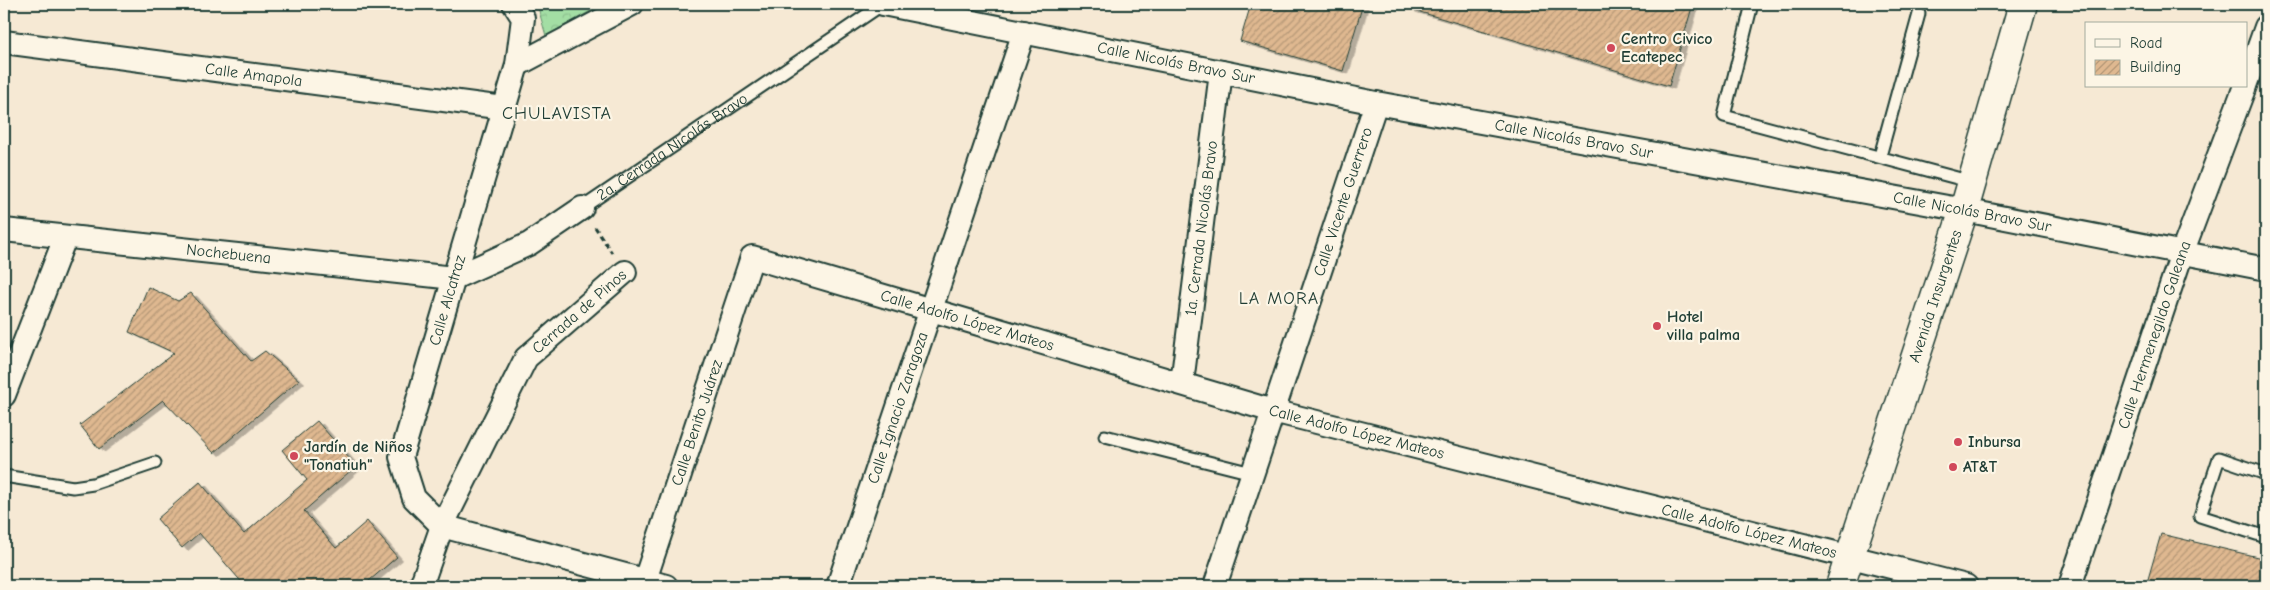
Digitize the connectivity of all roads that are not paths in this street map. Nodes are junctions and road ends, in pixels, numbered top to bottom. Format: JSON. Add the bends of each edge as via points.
{"nodes":[{"id":1,"x":514,"y":4,"type":"edge"},
{"id":2,"x":632,"y":4,"type":"edge"},
{"id":3,"x":883,"y":4,"type":"edge"},
{"id":4,"x":1752,"y":4,"type":"edge"},
{"id":5,"x":2023,"y":4,"type":"edge"},
{"id":6,"x":1919,"y":14,"type":"dead end"},
{"id":7,"x":2266,"y":27,"type":"edge"},
{"id":8,"x":1024,"y":32,"type":"junction"},
{"id":9,"x":4,"y":42,"type":"edge"},
{"id":10,"x":2260,"y":62,"type":"edge"},
{"id":11,"x":517,"y":65,"type":"junction"},
{"id":12,"x":1221,"y":72,"type":"junction"},
{"id":13,"x":2248,"y":80,"type":"edge"},
{"id":14,"x":2244,"y":88,"type":"edge"},
{"id":15,"x":1376,"y":103,"type":"junction"},
{"id":16,"x":504,"y":108,"type":"junction"},
{"id":17,"x":1880,"y":156,"type":"junction"},
{"id":18,"x":1972,"y":182,"type":"junction"},
{"id":19,"x":582,"y":208,"type":"joint"},
{"id":20,"x":1964,"y":210,"type":"junction"},
{"id":21,"x":4,"y":230,"type":"edge"},
{"id":22,"x":65,"y":238,"type":"junction"},
{"id":23,"x":2182,"y":253,"type":"junction"},
{"id":24,"x":752,"y":257,"type":"joint"},
{"id":25,"x":2266,"y":269,"type":"edge"},
{"id":26,"x":626,"y":272,"type":"road end"},
{"id":27,"x":454,"y":278,"type":"junction"},
{"id":28,"x":930,"y":311,"type":"junction"},
{"id":29,"x":1182,"y":383,"type":"junction"},
{"id":30,"x":4,"y":395,"type":"edge"},
{"id":31,"x":1273,"y":411,"type":"junction"},
{"id":32,"x":1105,"y":436,"type":"dead end"},
{"id":33,"x":155,"y":463,"type":"dead end"},
{"id":34,"x":1252,"y":473,"type":"junction"},
{"id":35,"x":2266,"y":474,"type":"edge"},
{"id":36,"x":4,"y":476,"type":"edge"},
{"id":37,"x":442,"y":526,"type":"junction"},
{"id":38,"x":2266,"y":537,"type":"edge"},
{"id":39,"x":1850,"y":558,"type":"junction"},
{"id":40,"x":651,"y":584,"type":"edge"},
{"id":41,"x":420,"y":586,"type":"edge"},
{"id":42,"x":838,"y":586,"type":"edge"},
{"id":43,"x":1215,"y":586,"type":"edge"},
{"id":44,"x":1840,"y":586,"type":"edge"},
{"id":45,"x":1966,"y":586,"type":"edge"},
{"id":46,"x":2070,"y":586,"type":"edge"}],
"edges":[{"from":1,"to":11,"type":"street","name":"Calle Alcatraz","via":[[523,18]]},
{"from":2,"to":11,"type":"street"},
{"from":3,"to":8,"type":"street","name":"Calle Nicolás Bravo Sur"},
{"from":3,"to":19,"type":"lane","name":"2a. Cerrada Nicolás Bravo"},
{"from":4,"to":17,"type":"lane","via":[[1724,116]]},
{"from":5,"to":18,"type":"main road","name":"Avenida Insurgentes"},
{"from":6,"to":17,"type":"lane"},
{"from":7,"to":10,"type":"street"},
{"from":8,"to":12,"type":"street","name":"Calle Nicolás Bravo Sur"},
{"from":8,"to":28,"type":"street","name":"Calle Ignacio Zaragoza"},
{"from":9,"to":16,"type":"street","name":"Calle Amapola"},
{"from":10,"to":13,"type":"street"},
{"from":11,"to":16,"type":"street","name":"Calle Alcatraz"},
{"from":12,"to":15,"type":"street","name":"Calle Nicolás Bravo Sur"},
{"from":12,"to":29,"type":"street","name":"1a. Cerrada Nicolás Bravo"},
{"from":14,"to":23,"type":"street","name":"Calle Hermenegildo Galeana"},
{"from":15,"to":20,"type":"street","name":"Calle Nicolás Bravo Sur"},
{"from":15,"to":31,"type":"street","name":"Calle Vicente Guerrero"},
{"from":16,"to":27,"type":"street","name":"Calle Alcatraz"},
{"from":17,"to":18,"type":"lane"},
{"from":18,"to":20,"type":"main road","name":"Avenida Insurgentes"},
{"from":19,"to":27,"type":"street","name":"2a. Cerrada Nicolás Bravo","via":[[529,244]]},
{"from":20,"to":23,"type":"street","name":"Calle Nicolás Bravo Sur"},
{"from":20,"to":39,"type":"main road","name":"Avenida Insurgentes"},
{"from":21,"to":22,"type":"street","name":"Nochebuena"},
{"from":22,"to":27,"type":"street","name":"Nochebuena"},
{"from":22,"to":30,"type":"street"},
{"from":23,"to":25,"type":"street","name":"Calle Nicolás Bravo Sur"},
{"from":23,"to":46,"type":"street","name":"Calle Hermenegildo Galeana"},
{"from":24,"to":28,"type":"street","name":"Calle Adolfo López Mateos"},
{"from":24,"to":40,"type":"street","name":"Calle Benito Juárez"},
{"from":26,"to":37,"type":"street","name":"Cerrada de Pinos","via":[[526,358]]},
{"from":27,"to":37,"type":"street","name":"Calle Alcatraz","via":[[401,457],[414,498]]},
{"from":28,"to":29,"type":"street","name":"Calle Adolfo López Mateos"},
{"from":28,"to":42,"type":"street","name":"Calle Ignacio Zaragoza"},
{"from":29,"to":31,"type":"street","name":"Calle Adolfo López Mateos"},
{"from":31,"to":34,"type":"street","name":"Calle Vicente Guerrero"},
{"from":31,"to":39,"type":"street","name":"Calle Adolfo López Mateos"},
{"from":32,"to":34,"type":"lane"},
{"from":33,"to":36,"type":"lane","via":[[93,484],[73,487]]},
{"from":34,"to":43,"type":"street","name":"Calle Vicente Guerrero"},
{"from":35,"to":38,"type":"lane","via":[[2219,458],[2200,516]]},
{"from":37,"to":40,"type":"street"},
{"from":37,"to":41,"type":"street","name":"Cerrada de Pinos"},
{"from":39,"to":44,"type":"main road","name":"Avenida Insurgentes"},
{"from":39,"to":45,"type":"street","name":"Calle Adolfo López Mateos"}]}
